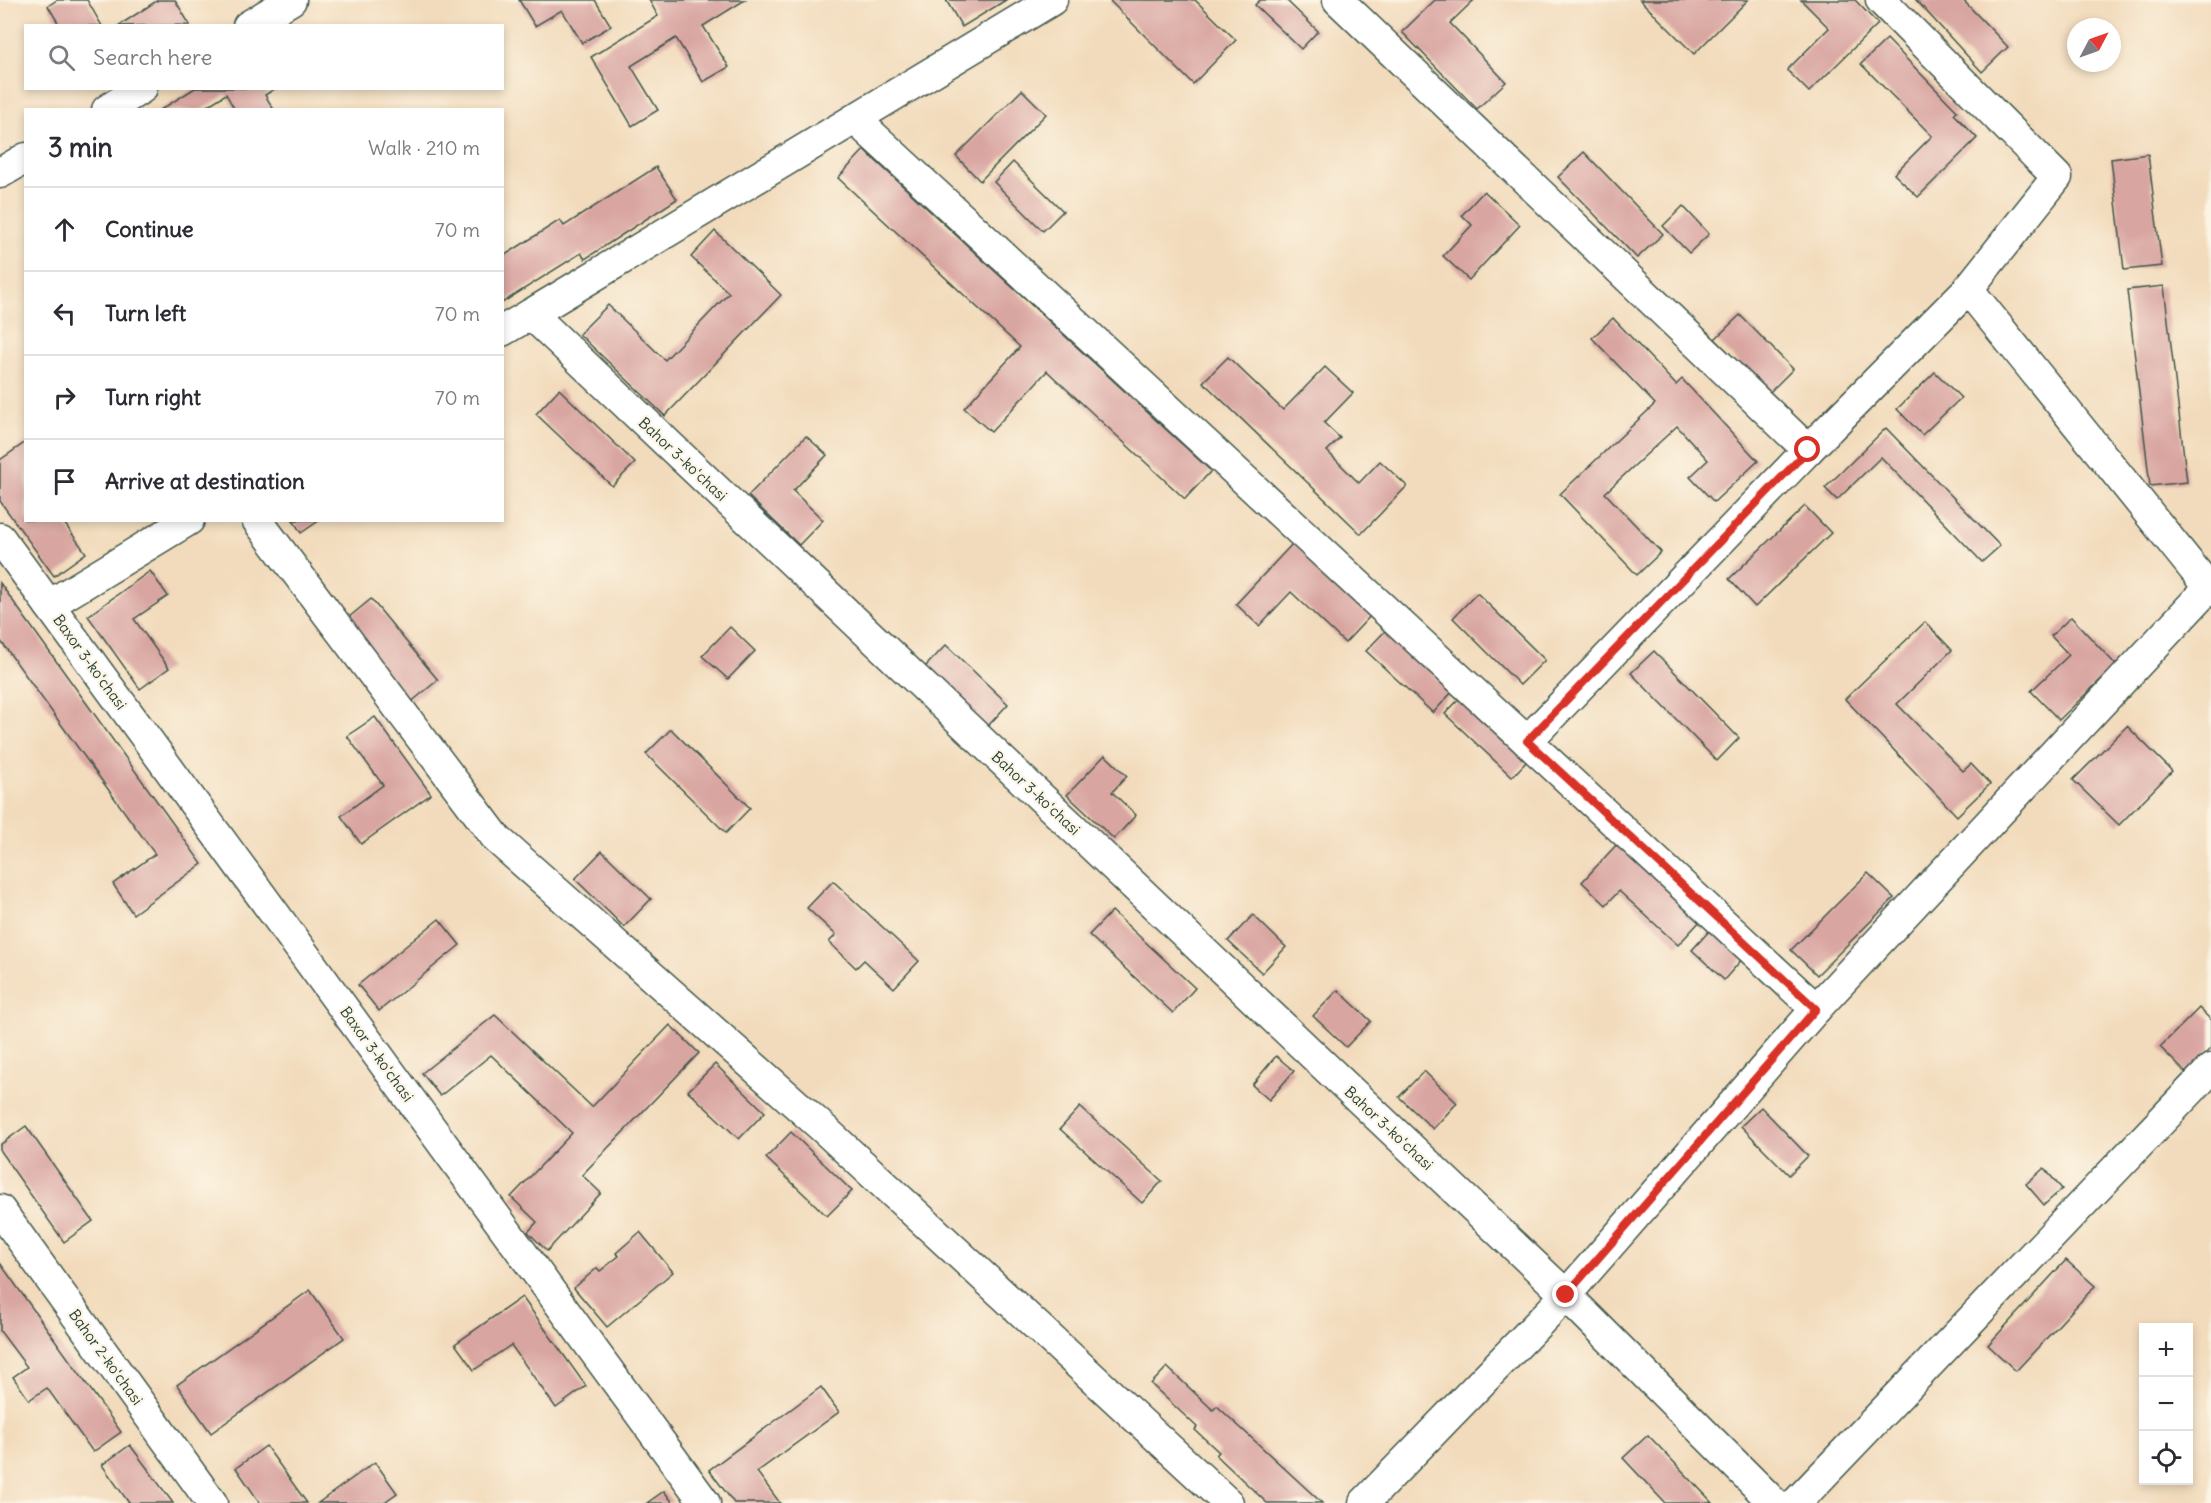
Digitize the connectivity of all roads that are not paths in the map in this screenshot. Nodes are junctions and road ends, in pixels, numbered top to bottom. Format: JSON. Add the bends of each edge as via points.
{"nodes":[{"id":1,"x":291,"y":0,"type":"edge"},
{"id":2,"x":1052,"y":0,"type":"edge"},
{"id":3,"x":1338,"y":0,"type":"edge"},
{"id":4,"x":1881,"y":0,"type":"edge"},
{"id":5,"x":251,"y":24,"type":"edge"},
{"id":6,"x":139,"y":90,"type":"edge"},
{"id":7,"x":110,"y":108,"type":"edge"},
{"id":8,"x":855,"y":119,"type":"junction"},
{"id":9,"x":24,"y":159,"type":"edge"},
{"id":10,"x":0,"y":173,"type":"edge"},
{"id":11,"x":1968,"y":290,"type":"junction"},
{"id":12,"x":531,"y":314,"type":"junction"},
{"id":13,"x":504,"y":330,"type":"edge"},
{"id":14,"x":1808,"y":450,"type":"junction"},
{"id":15,"x":186,"y":522,"type":"edge"},
{"id":16,"x":259,"y":522,"type":"edge"},
{"id":17,"x":0,"y":538,"type":"edge"},
{"id":18,"x":2210,"y":586,"type":"edge"},
{"id":19,"x":49,"y":605,"type":"junction"},
{"id":20,"x":1527,"y":741,"type":"junction"},
{"id":21,"x":1816,"y":1009,"type":"junction"},
{"id":22,"x":2211,"y":1069,"type":"edge"},
{"id":23,"x":0,"y":1210,"type":"edge"},
{"id":24,"x":1566,"y":1295,"type":"junction"},
{"id":25,"x":212,"y":1503,"type":"edge"},
{"id":26,"x":705,"y":1503,"type":"edge"},
{"id":27,"x":1228,"y":1503,"type":"edge"},
{"id":28,"x":1364,"y":1503,"type":"edge"},
{"id":29,"x":1774,"y":1503,"type":"edge"},
{"id":30,"x":1796,"y":1503,"type":"edge"}],
"edges":[{"from":1,"to":5,"type":"street"},
{"from":2,"to":8,"type":"street"},
{"from":3,"to":14,"type":"street"},
{"from":4,"to":11,"type":"street","via":[[2057,177]]},
{"from":6,"to":7,"type":"street"},
{"from":8,"to":12,"type":"street"},
{"from":8,"to":20,"type":"street"},
{"from":9,"to":10,"type":"street"},
{"from":11,"to":14,"type":"street"},
{"from":11,"to":18,"type":"street"},
{"from":12,"to":13,"type":"street"},
{"from":12,"to":24,"type":"street","name":"Bahor 3-koʻchasi"},
{"from":14,"to":20,"type":"street"},
{"from":15,"to":19,"type":"street"},
{"from":16,"to":27,"type":"street","via":[[497,839],[824,1129]]},
{"from":17,"to":19,"type":"street"},
{"from":18,"to":21,"type":"street"},
{"from":19,"to":26,"type":"street","name":"Baxor 3-koʻchasi"},
{"from":20,"to":21,"type":"street"},
{"from":21,"to":24,"type":"street"},
{"from":22,"to":30,"type":"street"},
{"from":23,"to":25,"type":"street","name":"Bahor 2-koʻchasi"},
{"from":24,"to":28,"type":"street"},
{"from":24,"to":29,"type":"street","name":"Bahor 3-koʻchasi"}]}
